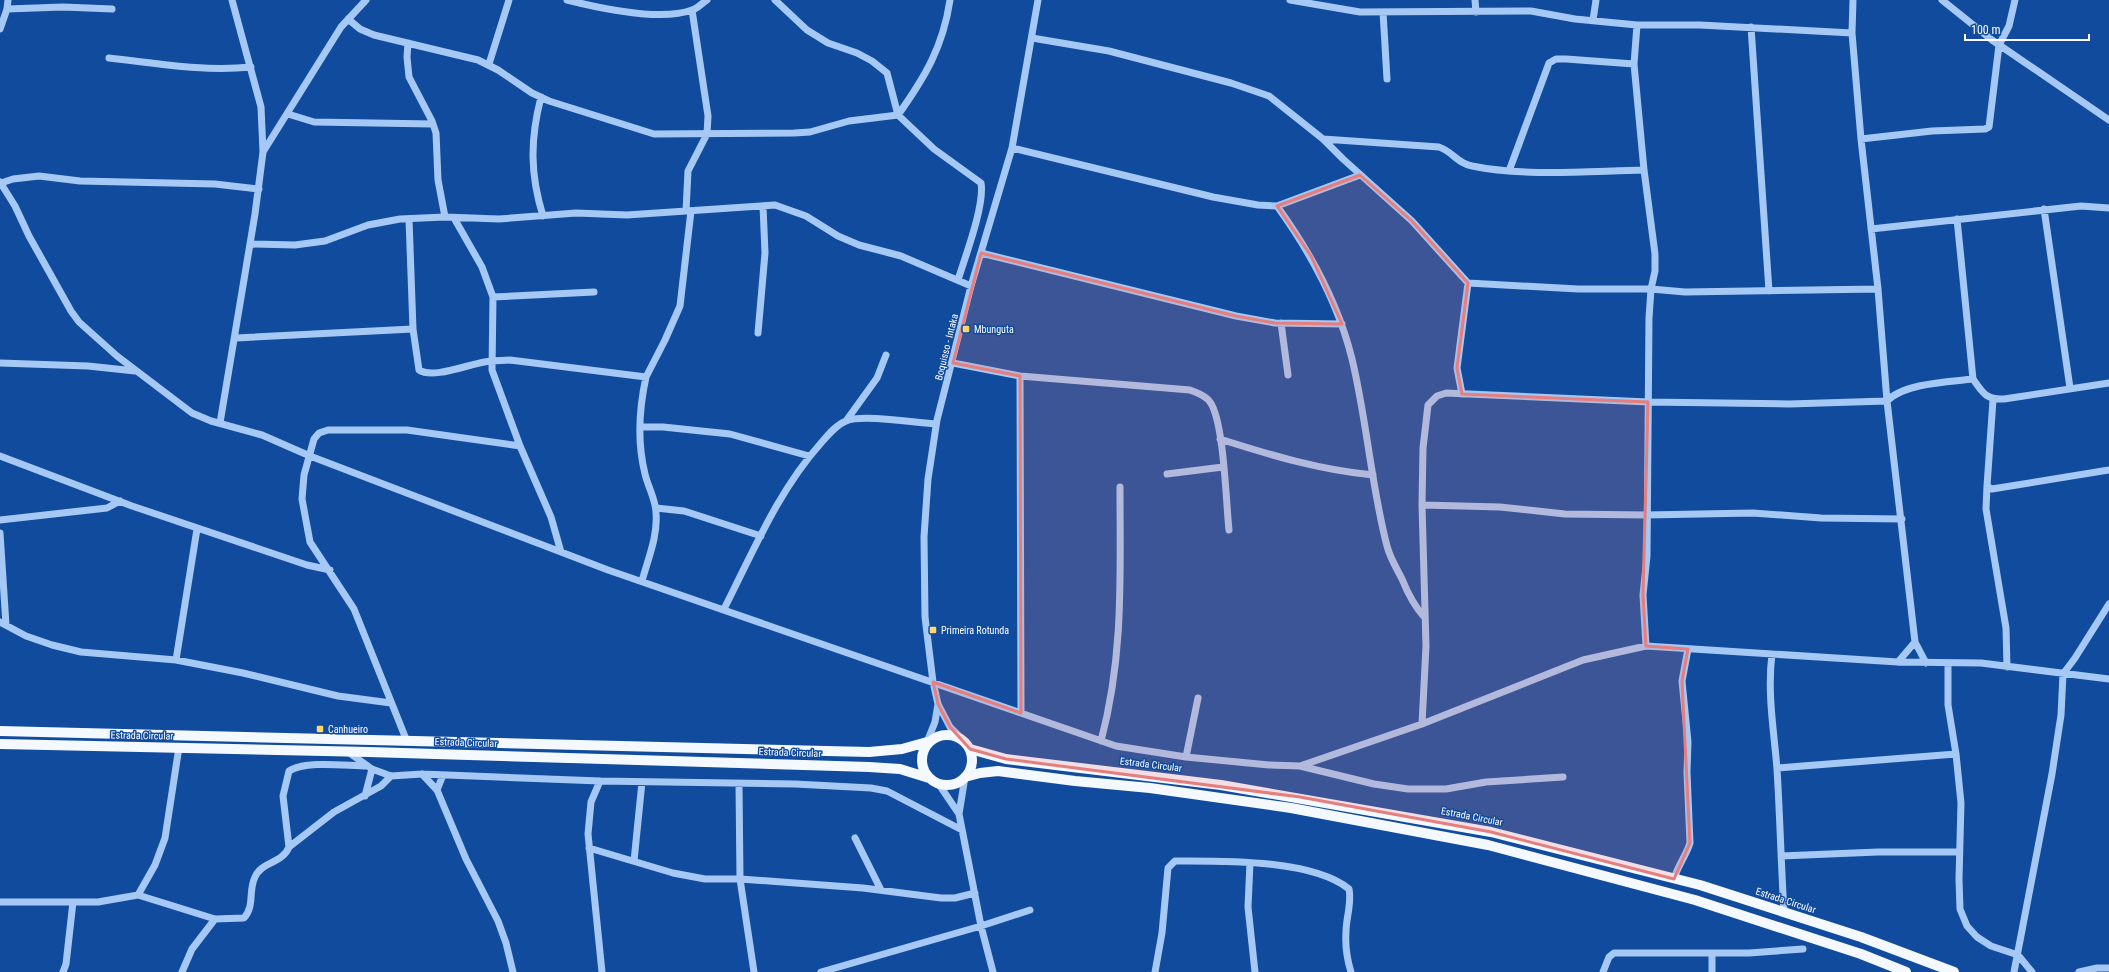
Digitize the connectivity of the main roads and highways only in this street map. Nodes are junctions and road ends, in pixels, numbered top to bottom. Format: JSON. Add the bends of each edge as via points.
{"nodes":[{"id":1,"x":0,"y":731,"type":"edge"},
{"id":2,"x":927,"y":742,"type":"junction"},
{"id":3,"x":0,"y":744,"type":"edge"},
{"id":4,"x":968,"y":746,"type":"junction"},
{"id":5,"x":965,"y":777,"type":"junction"},
{"id":6,"x":934,"y":780,"type":"junction"},
{"id":7,"x":1906,"y":972,"type":"edge"},
{"id":8,"x":1954,"y":972,"type":"edge"}],
"edges":[{"from":1,"to":2,"type":"main road","name":"Estrada Circular","via":[[869,752],[902,749]]},
{"from":2,"to":4,"type":"main road","via":[[943,735],[951,735]]},
{"from":2,"to":6,"type":"main road","via":[[922,764]]},
{"from":3,"to":6,"type":"main road","name":"Estrada Circular","via":[[869,767],[900,769]]},
{"from":4,"to":5,"type":"main road","via":[[972,761],[969,773]]},
{"from":4,"to":8,"type":"main road","name":"Estrada Circular","via":[[1006,759],[1221,785],[1491,832],[1674,879],[1784,912],[1862,937]]},
{"from":5,"to":6,"type":"main road","via":[[952,784]]},
{"from":5,"to":7,"type":"main road","via":[[998,771],[1150,788],[1291,808],[1488,845],[1695,900],[1861,954]]}]}
